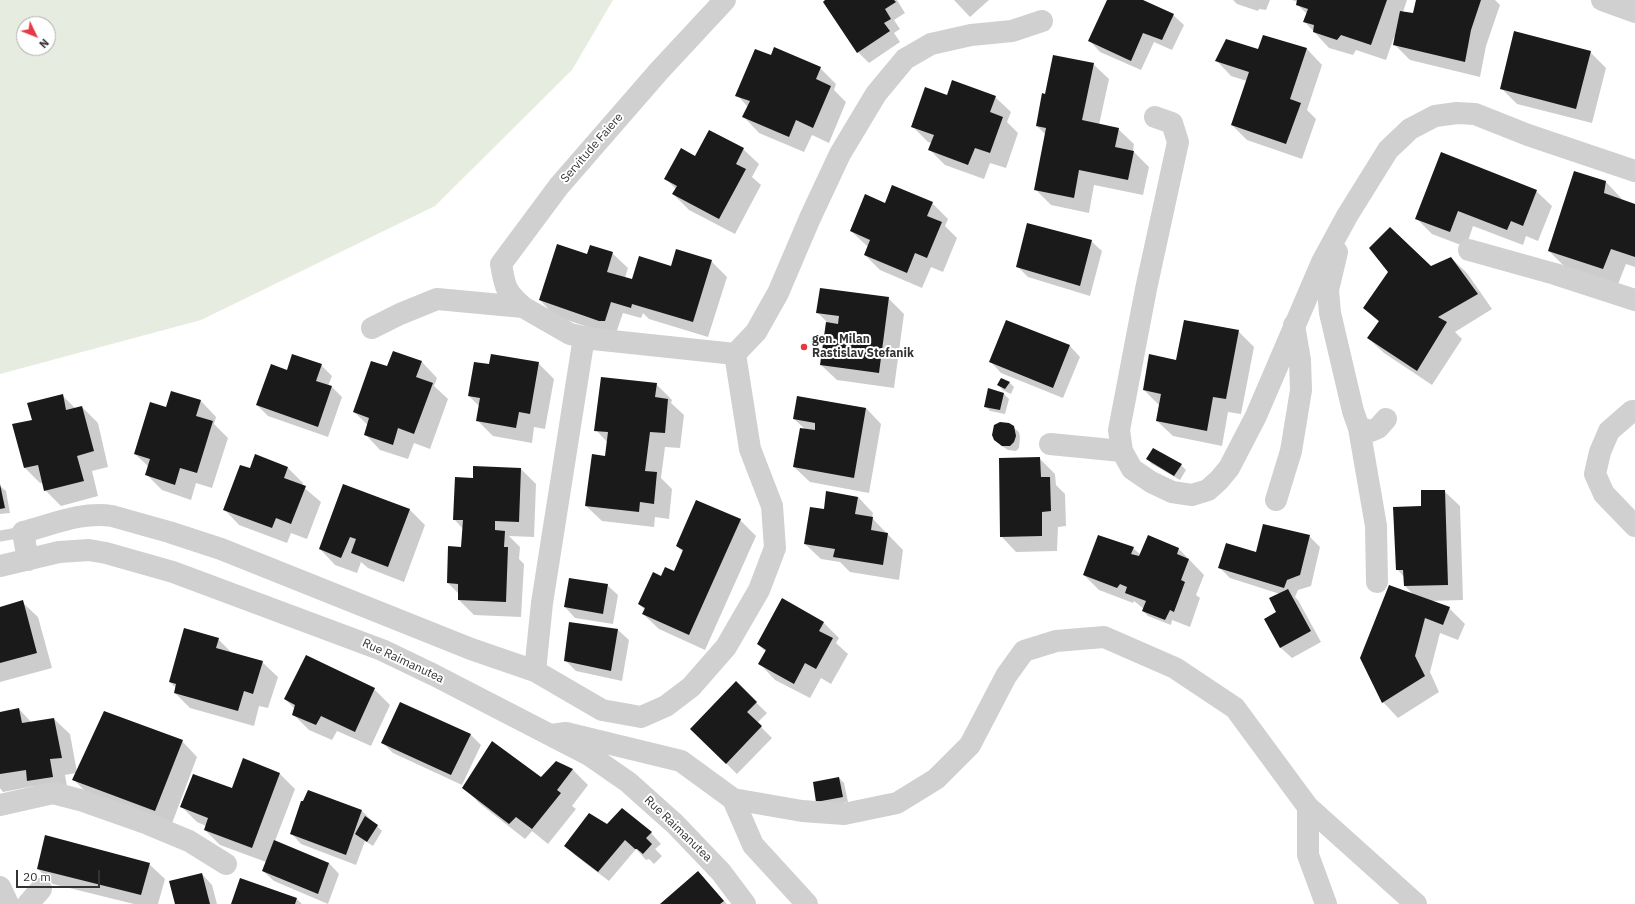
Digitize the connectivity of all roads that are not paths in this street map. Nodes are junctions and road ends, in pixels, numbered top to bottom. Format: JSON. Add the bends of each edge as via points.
{"nodes":[{"id":1,"x":725,"y":0,"type":"edge"},
{"id":2,"x":1602,"y":0,"type":"edge"},
{"id":3,"x":1635,"y":12,"type":"edge"},
{"id":4,"x":1042,"y":21,"type":"dead end"},
{"id":5,"x":1156,"y":117,"type":"dead end"},
{"id":6,"x":1635,"y":171,"type":"edge"},
{"id":7,"x":1344,"y":221,"type":"junction"},
{"id":8,"x":1469,"y":250,"type":"dead end"},
{"id":9,"x":1635,"y":300,"type":"edge"},
{"id":10,"x":524,"y":307,"type":"junction"},
{"id":11,"x":1294,"y":324,"type":"junction"},
{"id":12,"x":372,"y":328,"type":"dead end"},
{"id":13,"x":584,"y":337,"type":"junction"},
{"id":14,"x":735,"y":354,"type":"junction"},
{"id":15,"x":1635,"y":411,"type":"edge"},
{"id":16,"x":1386,"y":419,"type":"dead end"},
{"id":17,"x":1359,"y":428,"type":"junction"},
{"id":18,"x":1050,"y":444,"type":"dead end"},
{"id":19,"x":1122,"y":451,"type":"junction"},
{"id":20,"x":1276,"y":500,"type":"dead end"},
{"id":21,"x":1635,"y":526,"type":"edge"},
{"id":22,"x":23,"y":532,"type":"junction"},
{"id":23,"x":0,"y":536,"type":"edge"},
{"id":24,"x":28,"y":560,"type":"junction"},
{"id":25,"x":0,"y":566,"type":"edge"},
{"id":26,"x":1377,"y":582,"type":"dead end"},
{"id":27,"x":535,"y":671,"type":"junction"},
{"id":28,"x":551,"y":735,"type":"junction"},
{"id":29,"x":733,"y":799,"type":"junction"},
{"id":30,"x":0,"y":805,"type":"edge"},
{"id":31,"x":1308,"y":807,"type":"junction"},
{"id":32,"x":226,"y":864,"type":"dead end"},
{"id":33,"x":0,"y":887,"type":"edge"},
{"id":34,"x":8,"y":904,"type":"edge"},
{"id":35,"x":745,"y":904,"type":"edge"},
{"id":36,"x":807,"y":904,"type":"edge"},
{"id":37,"x":1326,"y":904,"type":"edge"},
{"id":38,"x":1416,"y":904,"type":"edge"}],
"edges":[{"from":1,"to":10,"type":"street","name":"Servitude Faiere","via":[[659,71],[560,186],[501,264],[505,288]]},
{"from":2,"to":3,"type":"street"},
{"from":4,"to":14,"type":"street","via":[[1012,30],[971,35],[931,44],[905,58],[876,94],[840,154],[778,293],[756,332]]},
{"from":5,"to":19,"type":"street","via":[[1172,123],[1178,142],[1118,430]]},
{"from":6,"to":7,"type":"street","via":[[1528,135],[1476,114],[1435,116],[1410,129],[1388,150]]},
{"from":7,"to":11,"type":"street"},
{"from":7,"to":17,"type":"street","via":[[1328,290],[1330,313]]},
{"from":8,"to":9,"type":"street"},
{"from":10,"to":12,"type":"street","via":[[437,299]]},
{"from":10,"to":13,"type":"street","via":[[570,334]]},
{"from":11,"to":19,"type":"street","via":[[1249,429],[1229,468],[1208,490],[1192,495],[1172,492],[1132,469]]},
{"from":11,"to":20,"type":"street","via":[[1302,390],[1291,451]]},
{"from":13,"to":14,"type":"street"},
{"from":13,"to":27,"type":"street","via":[[542,604]]},
{"from":14,"to":27,"type":"street","via":[[750,449],[772,506],[775,548],[759,590],[726,647],[691,687],[666,706],[641,718],[602,710]]},
{"from":15,"to":21,"type":"street","via":[[1609,431],[1600,452],[1595,474],[1604,494]]},
{"from":16,"to":17,"type":"street","via":[[1378,428],[1371,431]]},
{"from":17,"to":26,"type":"street","via":[[1376,526]]},
{"from":18,"to":19,"type":"street"},
{"from":22,"to":23,"type":"lane"},
{"from":22,"to":24,"type":"street"},
{"from":22,"to":27,"type":"street","via":[[74,518],[102,514],[112,516],[221,549],[471,649]]},
{"from":24,"to":25,"type":"street","name":"Rue Raimanutea"},
{"from":24,"to":28,"type":"street","name":"Rue Raimanutea","via":[[59,552],[89,550],[173,572],[382,650]]},
{"from":28,"to":29,"type":"street","via":[[566,733],[682,760]]},
{"from":28,"to":35,"type":"street","name":"Rue Raimanutea","via":[[589,755],[628,782],[675,824],[721,872]]},
{"from":29,"to":31,"type":"street","via":[[802,811],[844,814],[898,803],[936,779],[970,745],[1006,676],[1024,651],[1056,641],[1104,637],[1176,668],[1235,708]]},
{"from":29,"to":36,"type":"street","via":[[753,844]]},
{"from":30,"to":32,"type":"street","via":[[53,793],[148,824],[189,841]]},
{"from":31,"to":37,"type":"street","via":[[1308,855]]},
{"from":31,"to":38,"type":"street"},
{"from":33,"to":34,"type":"street"}]}
